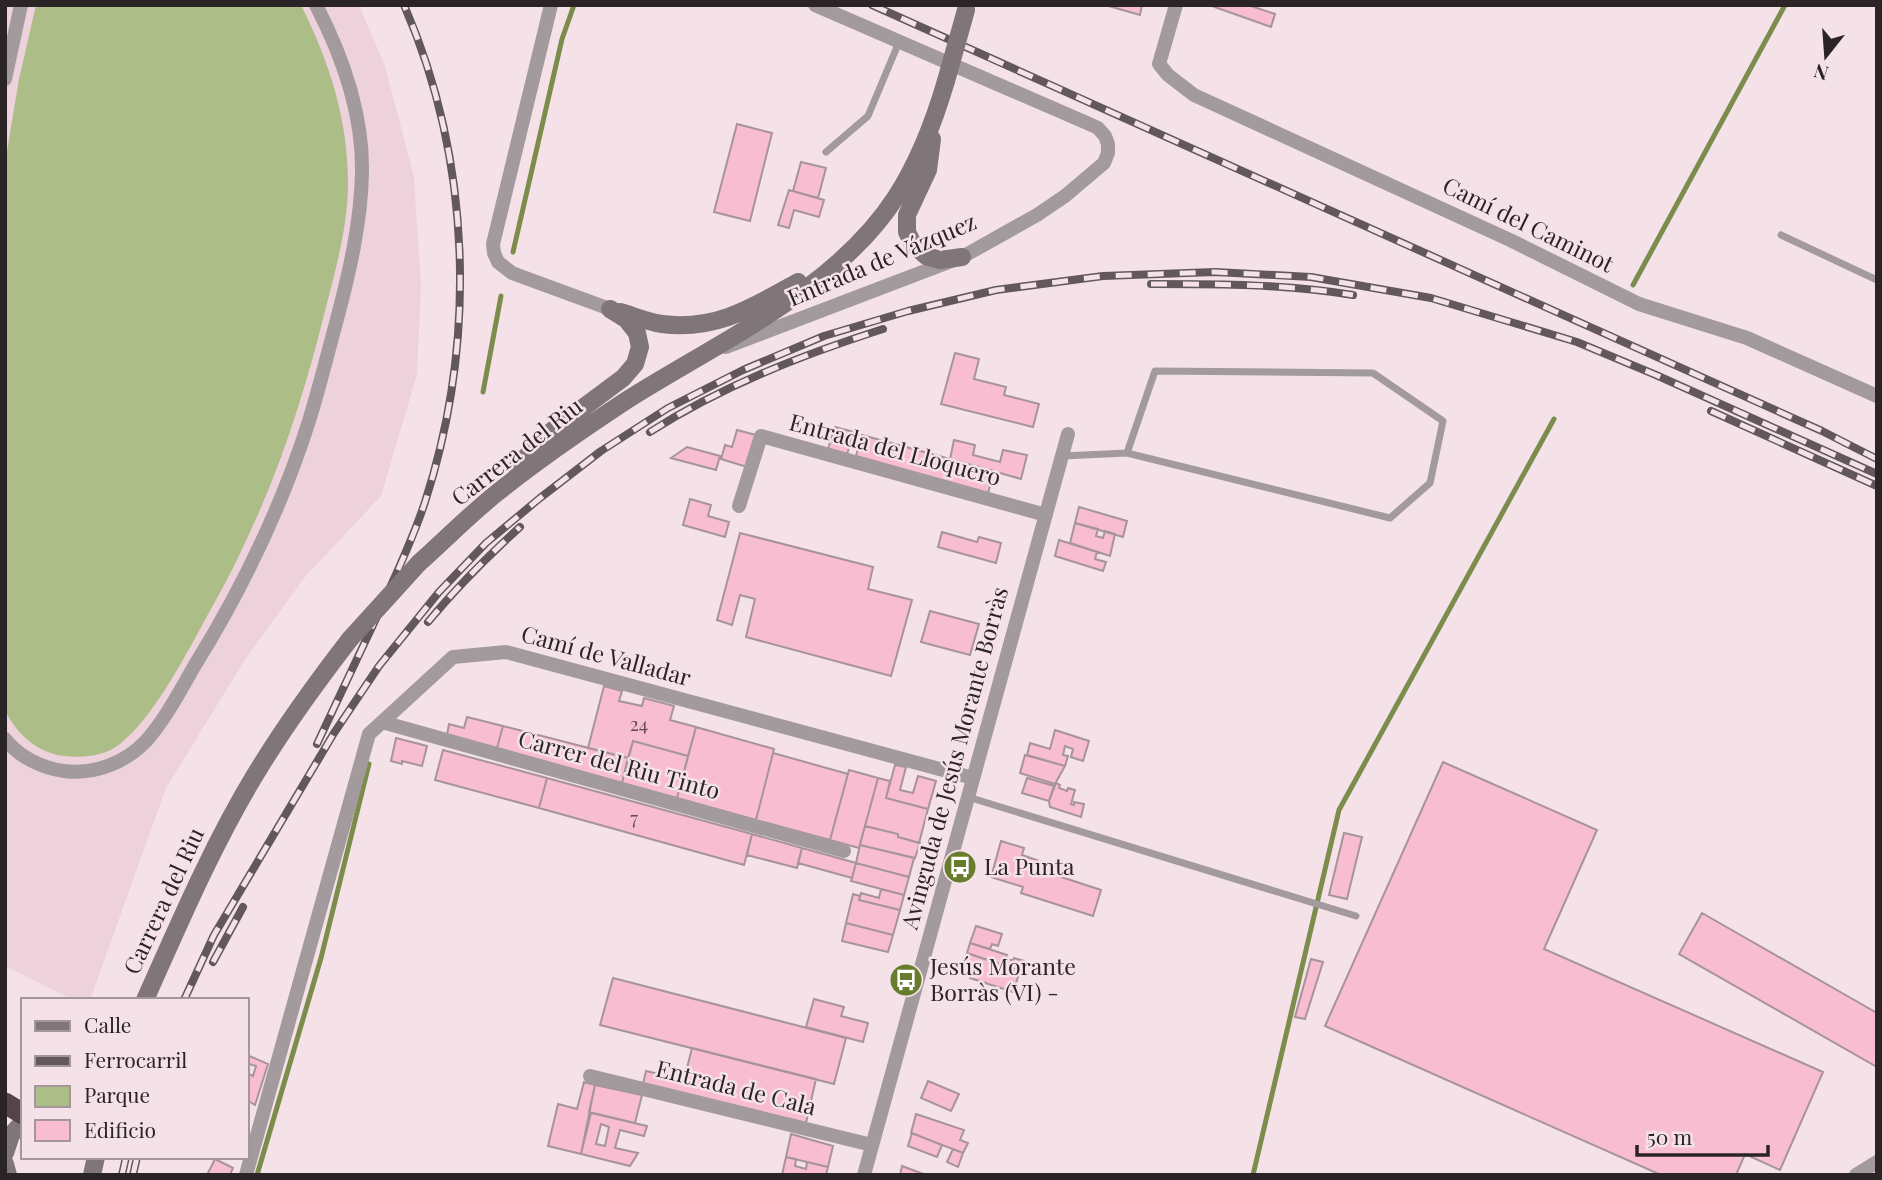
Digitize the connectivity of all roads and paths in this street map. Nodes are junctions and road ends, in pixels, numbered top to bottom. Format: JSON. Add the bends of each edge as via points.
{"nodes":[{"id":1,"x":21,"y":5,"type":"edge"},
{"id":2,"x":316,"y":5,"type":"edge"},
{"id":3,"x":551,"y":5,"type":"edge"},
{"id":4,"x":815,"y":5,"type":"edge"},
{"id":5,"x":1176,"y":5,"type":"edge"},
{"id":6,"x":967,"y":8,"type":"edge"},
{"id":7,"x":899,"y":42,"type":"junction"},
{"id":8,"x":5,"y":79,"type":"edge"},
{"id":9,"x":934,"y":121,"type":"junction"},
{"id":10,"x":826,"y":152,"type":"dead end"},
{"id":11,"x":1781,"y":236,"type":"dead end"},
{"id":12,"x":850,"y":252,"type":"junction"},
{"id":13,"x":962,"y":257,"type":"junction"},
{"id":14,"x":1877,"y":280,"type":"edge"},
{"id":15,"x":610,"y":309,"type":"junction"},
{"id":16,"x":698,"y":356,"type":"junction"},
{"id":17,"x":1877,"y":396,"type":"edge"},
{"id":18,"x":1068,"y":434,"type":"dead end"},
{"id":19,"x":1127,"y":453,"type":"junction"},
{"id":20,"x":1062,"y":456,"type":"junction"},
{"id":21,"x":495,"y":494,"type":"junction"},
{"id":22,"x":739,"y":506,"type":"dead end"},
{"id":23,"x":1046,"y":515,"type":"junction"},
{"id":24,"x":382,"y":722,"type":"junction"},
{"id":25,"x":5,"y":739,"type":"edge"},
{"id":26,"x":973,"y":778,"type":"junction"},
{"id":27,"x":968,"y":797,"type":"junction"},
{"id":28,"x":844,"y":851,"type":"dead end"},
{"id":29,"x":1356,"y":916,"type":"dead end"},
{"id":30,"x":146,"y":998,"type":"edge"},
{"id":31,"x":590,"y":1076,"type":"dead end"},
{"id":32,"x":5,"y":1103,"type":"edge"},
{"id":33,"x":21,"y":1113,"type":"edge"},
{"id":34,"x":21,"y":1124,"type":"edge"},
{"id":35,"x":872,"y":1145,"type":"junction"},
{"id":36,"x":5,"y":1153,"type":"edge"},
{"id":37,"x":1877,"y":1162,"type":"edge"},
{"id":38,"x":5,"y":1164,"type":"edge"},
{"id":39,"x":8,"y":1175,"type":"edge"},
{"id":40,"x":246,"y":1175,"type":"edge"},
{"id":41,"x":863,"y":1175,"type":"edge"},
{"id":42,"x":1856,"y":1175,"type":"edge"}],
"edges":[{"from":1,"to":8,"type":"street"},
{"from":2,"to":25,"type":"street","via":[[332,36],[355,106],[362,172],[359,207],[321,381],[272,517],[205,649],[138,747],[112,765],[74,772],[34,762]]},
{"from":3,"to":15,"type":"street","via":[[494,253],[512,272]]},
{"from":4,"to":7,"type":"street","name":"Entrada de Vázquez"},
{"from":5,"to":17,"type":"street","name":"Camí del Caminot","via":[[1159,64],[1194,95],[1639,304],[1747,338]]},
{"from":6,"to":9,"type":"street","name":"Carrera del Riu","bridge":true},
{"from":7,"to":10,"type":"lane","via":[[868,116]]},
{"from":7,"to":13,"type":"street","name":"Entrada de Vázquez","via":[[1098,128],[1108,144],[1104,163],[1065,196]]},
{"from":9,"to":12,"type":"street","name":"Carrera del Riu","via":[[895,198]]},
{"from":9,"to":13,"type":"street","via":[[928,170],[907,215],[908,232],[926,256],[940,260]]},
{"from":11,"to":14,"type":"lane"},
{"from":12,"to":15,"type":"street","via":[[759,304],[719,321],[660,323]]},
{"from":12,"to":16,"type":"street","name":"Carrera del Riu","via":[[776,310]]},
{"from":13,"to":16,"type":"street","name":"Entrada de Vázquez"},
{"from":15,"to":21,"type":"street","via":[[637,333],[640,347],[635,364],[624,378],[541,439]]},
{"from":16,"to":21,"type":"street","name":"Carrera del Riu","via":[[576,434]]},
{"from":18,"to":20,"type":"street","name":"Avinguda de Jesús Morante Borràs"},
{"from":19,"to":19,"type":"lane","via":[[1155,371],[1373,373],[1443,421],[1430,483],[1390,518]]},
{"from":19,"to":20,"type":"lane"},
{"from":20,"to":23,"type":"street","name":"Avinguda de Jesús Morante Borràs"},
{"from":21,"to":30,"type":"street","name":"Carrera del Riu","bridge":true,"via":[[419,563],[350,639],[290,720],[227,825]]},
{"from":22,"to":23,"type":"street","name":"Entrada del Lloquero","via":[[761,436]]},
{"from":23,"to":26,"type":"street","name":"Avinguda de Jesús Morante Borràs"},
{"from":24,"to":26,"type":"street","name":"Camí de Valladar","via":[[453,657],[506,652]]},
{"from":24,"to":28,"type":"street","name":"Carrer del Riu Tinto"},
{"from":24,"to":40,"type":"street","name":"Camí de Valladar","via":[[369,734],[360,762]]},
{"from":26,"to":27,"type":"street","name":"Avinguda de Jesús Morante Borràs"},
{"from":27,"to":29,"type":"lane"},
{"from":27,"to":35,"type":"street","name":"Avinguda de Jesús Morante Borràs"},
{"from":31,"to":35,"type":"street","name":"Entrada de Cala"},
{"from":32,"to":33,"type":"highway"},
{"from":34,"to":36,"type":"street"},
{"from":35,"to":41,"type":"street","name":"Avinguda de Jesús Morante Borràs"},
{"from":37,"to":42,"type":"street"},
{"from":38,"to":39,"type":"street"}]}
